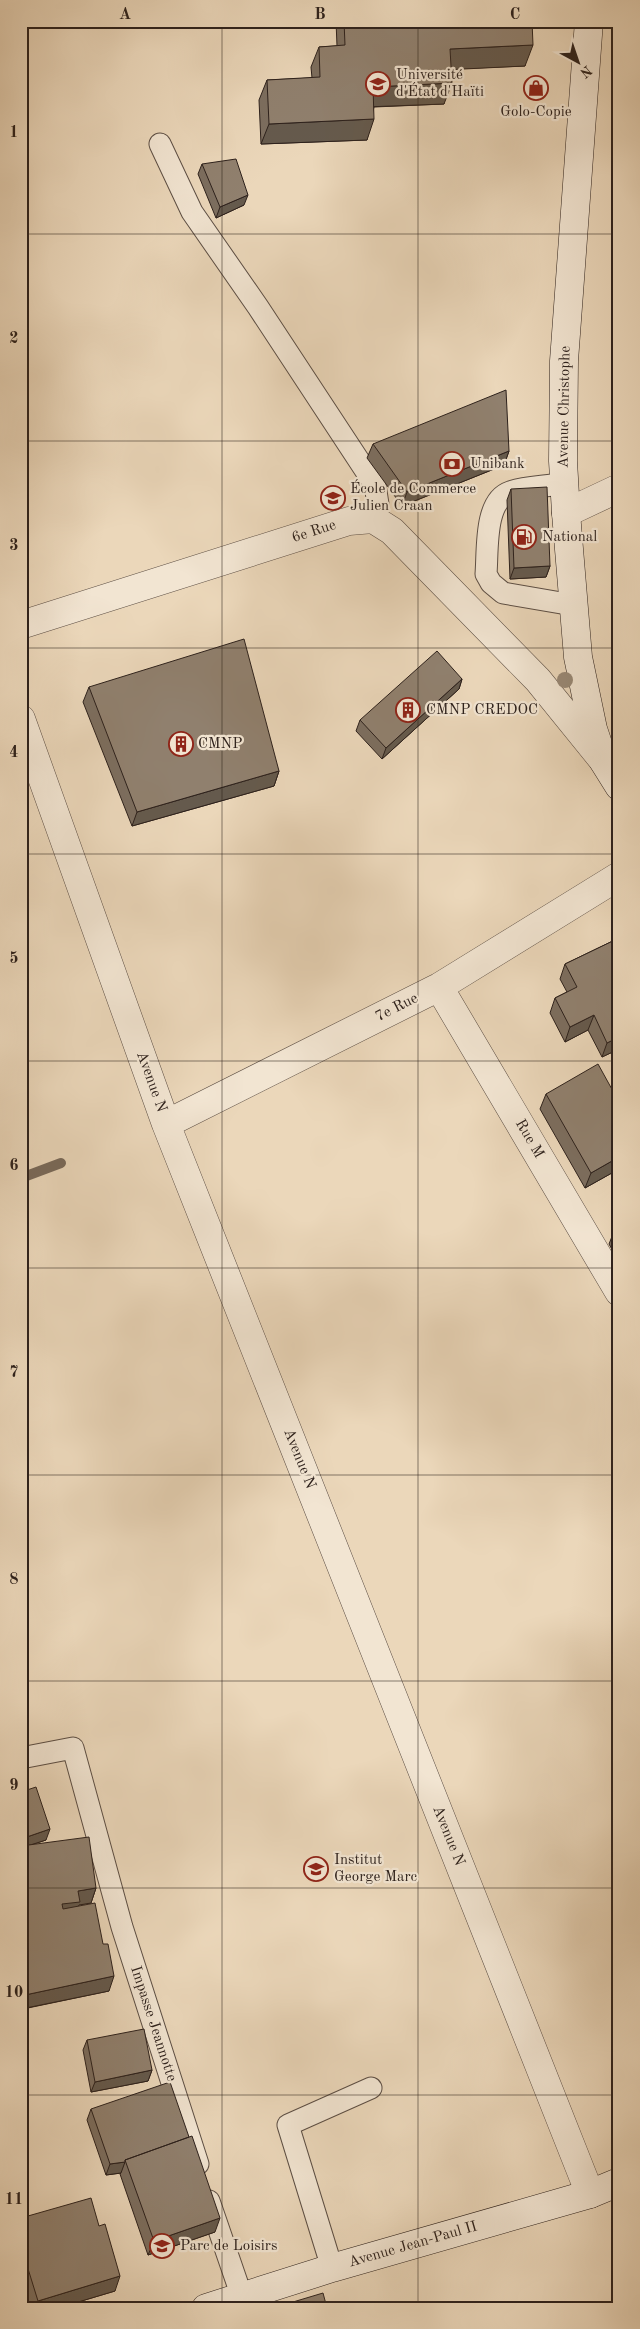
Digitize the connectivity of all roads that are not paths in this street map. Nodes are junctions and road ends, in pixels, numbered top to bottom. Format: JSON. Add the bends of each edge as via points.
{"nodes":[{"id":1,"x":589,"y":21,"type":"edge"},
{"id":2,"x":160,"y":144,"type":"dead end"},
{"id":3,"x":564,"y":483,"type":"junction"},
{"id":4,"x":619,"y":488,"type":"edge"},
{"id":5,"x":566,"y":513,"type":"junction"},
{"id":6,"x":373,"y":519,"type":"junction"},
{"id":7,"x":573,"y":605,"type":"junction"},
{"id":8,"x":21,"y":625,"type":"edge"},
{"id":9,"x":21,"y":719,"type":"edge"},
{"id":10,"x":604,"y":762,"type":"junction"},
{"id":11,"x":619,"y":786,"type":"edge"},
{"id":12,"x":619,"y":876,"type":"edge"},
{"id":13,"x":439,"y":987,"type":"junction"},
{"id":14,"x":166,"y":1124,"type":"junction"},
{"id":15,"x":619,"y":1292,"type":"edge"},
{"id":16,"x":21,"y":1758,"type":"edge"},
{"id":17,"x":371,"y":2088,"type":"dead end"},
{"id":18,"x":619,"y":2182,"type":"edge"},
{"id":19,"x":590,"y":2194,"type":"junction"},
{"id":20,"x":332,"y":2268,"type":"junction"},
{"id":21,"x":242,"y":2297,"type":"junction"},
{"id":22,"x":206,"y":2308,"type":"edge"}],
"edges":[{"from":1,"to":3,"type":"street","name":"Avenue Christophe","via":[[564,361]]},
{"from":2,"to":6,"type":"lane","via":[[192,212],[375,486],[378,504]]},
{"from":3,"to":5,"type":"street","name":"Avenue Christophe"},
{"from":3,"to":7,"type":"lane","via":[[510,492],[499,497],[492,509],[486,574],[491,583],[504,593]]},
{"from":4,"to":5,"type":"street"},
{"from":5,"to":7,"type":"street","name":"Avenue Christophe"},
{"from":6,"to":8,"type":"street","name":"6e Rue","via":[[349,521]]},
{"from":6,"to":10,"type":"street","via":[[392,531],[538,680]]},
{"from":7,"to":10,"type":"street","name":"Avenue Christophe","via":[[586,701]]},
{"from":9,"to":14,"type":"street","name":"Avenue N"},
{"from":10,"to":11,"type":"street","name":"Avenue Christophe"},
{"from":12,"to":13,"type":"street","name":"7e Rue"},
{"from":13,"to":14,"type":"street","name":"7e Rue"},
{"from":13,"to":15,"type":"street","name":"Rue M"},
{"from":14,"to":19,"type":"street","name":"Avenue N"},
{"from":16,"to":21,"type":"lane","name":"Impasse Jeannotte","via":[[73,1748],[122,1927]]},
{"from":17,"to":20,"type":"lane","via":[[288,2125]]},
{"from":18,"to":19,"type":"street","name":"Avenue Jean-Paul II"},
{"from":19,"to":20,"type":"street","name":"Avenue Jean-Paul II"},
{"from":20,"to":21,"type":"street","name":"Avenue Jean-Paul II"},
{"from":21,"to":22,"type":"street","name":"Avenue Jean-Paul II"}]}
